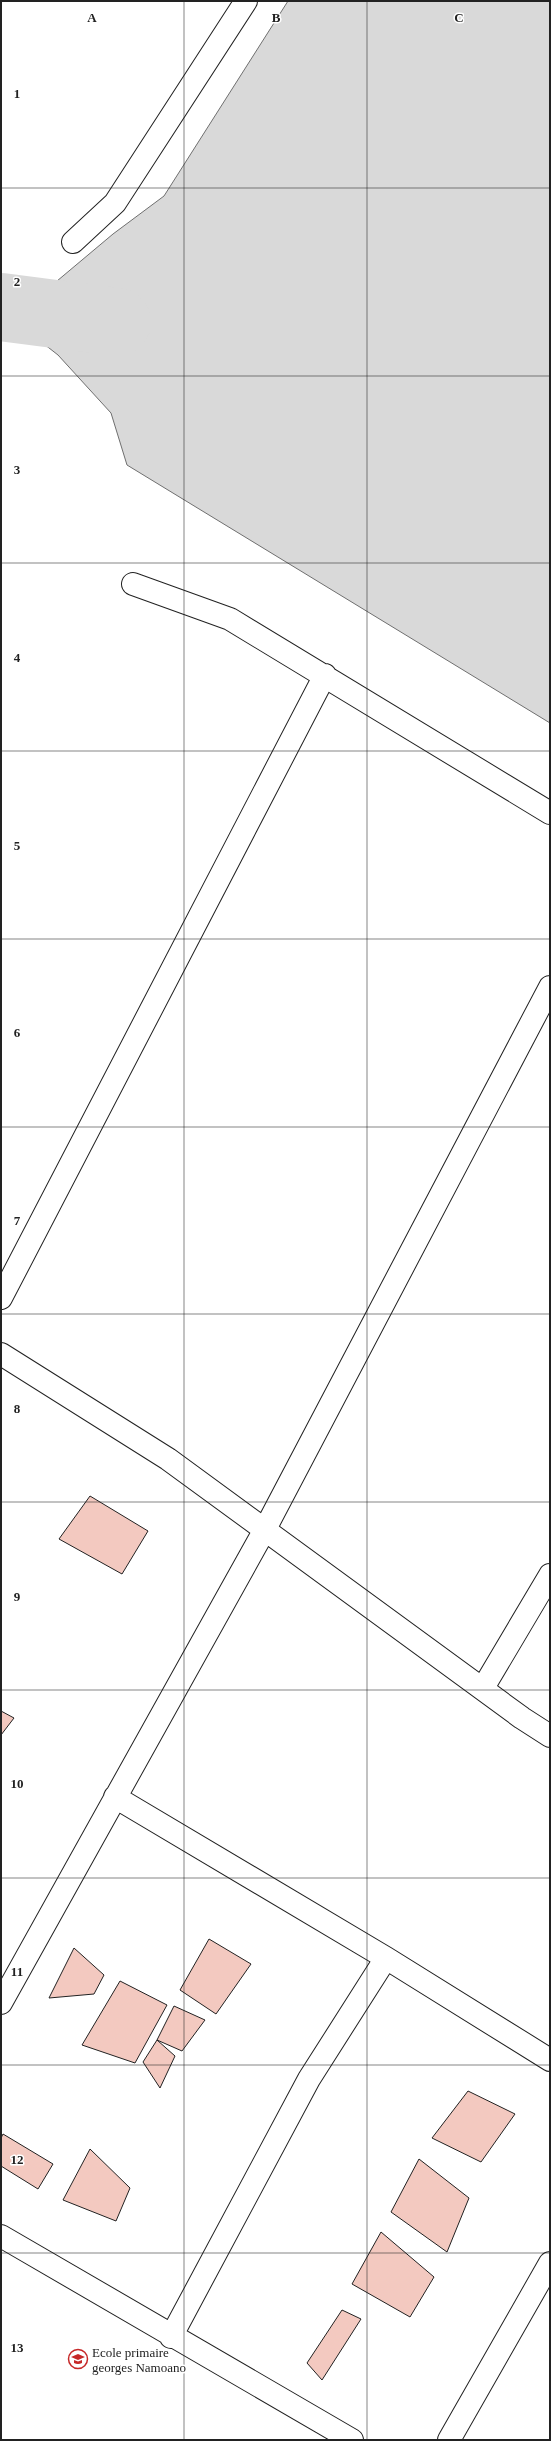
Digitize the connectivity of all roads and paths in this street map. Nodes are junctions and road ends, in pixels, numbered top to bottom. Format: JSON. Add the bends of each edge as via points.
{"nodes":[{"id":1,"x":246,"y":1,"type":"edge"},
{"id":2,"x":73,"y":242,"type":"dead end"},
{"id":3,"x":133,"y":584,"type":"dead end"},
{"id":4,"x":325,"y":675,"type":"junction"},
{"id":5,"x":550,"y":813,"type":"edge"},
{"id":6,"x":550,"y":987,"type":"edge"},
{"id":7,"x":1,"y":1298,"type":"edge"},
{"id":8,"x":1,"y":1354,"type":"edge"},
{"id":9,"x":264,"y":1530,"type":"junction"},
{"id":10,"x":550,"y":1575,"type":"edge"},
{"id":11,"x":483,"y":1688,"type":"junction"},
{"id":12,"x":550,"y":1736,"type":"edge"},
{"id":13,"x":115,"y":1797,"type":"junction"},
{"id":14,"x":386,"y":1958,"type":"junction"},
{"id":15,"x":1,"y":2003,"type":"edge"},
{"id":16,"x":550,"y":2060,"type":"edge"},
{"id":17,"x":1,"y":2236,"type":"edge"},
{"id":18,"x":550,"y":2263,"type":"edge"},
{"id":19,"x":171,"y":2337,"type":"junction"},
{"id":20,"x":352,"y":2440,"type":"edge"},
{"id":21,"x":449,"y":2440,"type":"edge"}],
"edges":[{"from":1,"to":2,"type":"street","via":[[115,203]]},
{"from":3,"to":4,"type":"street","via":[[230,619]]},
{"from":4,"to":5,"type":"street"},
{"from":4,"to":7,"type":"street"},
{"from":6,"to":9,"type":"street"},
{"from":8,"to":9,"type":"street","via":[[168,1460]]},
{"from":9,"to":11,"type":"street"},
{"from":9,"to":13,"type":"street"},
{"from":10,"to":11,"type":"street"},
{"from":11,"to":12,"type":"street"},
{"from":13,"to":14,"type":"street"},
{"from":13,"to":15,"type":"street"},
{"from":14,"to":16,"type":"street"},
{"from":14,"to":19,"type":"street","via":[[309,2079]]},
{"from":17,"to":19,"type":"street"},
{"from":18,"to":21,"type":"street"},
{"from":19,"to":20,"type":"street"}]}
